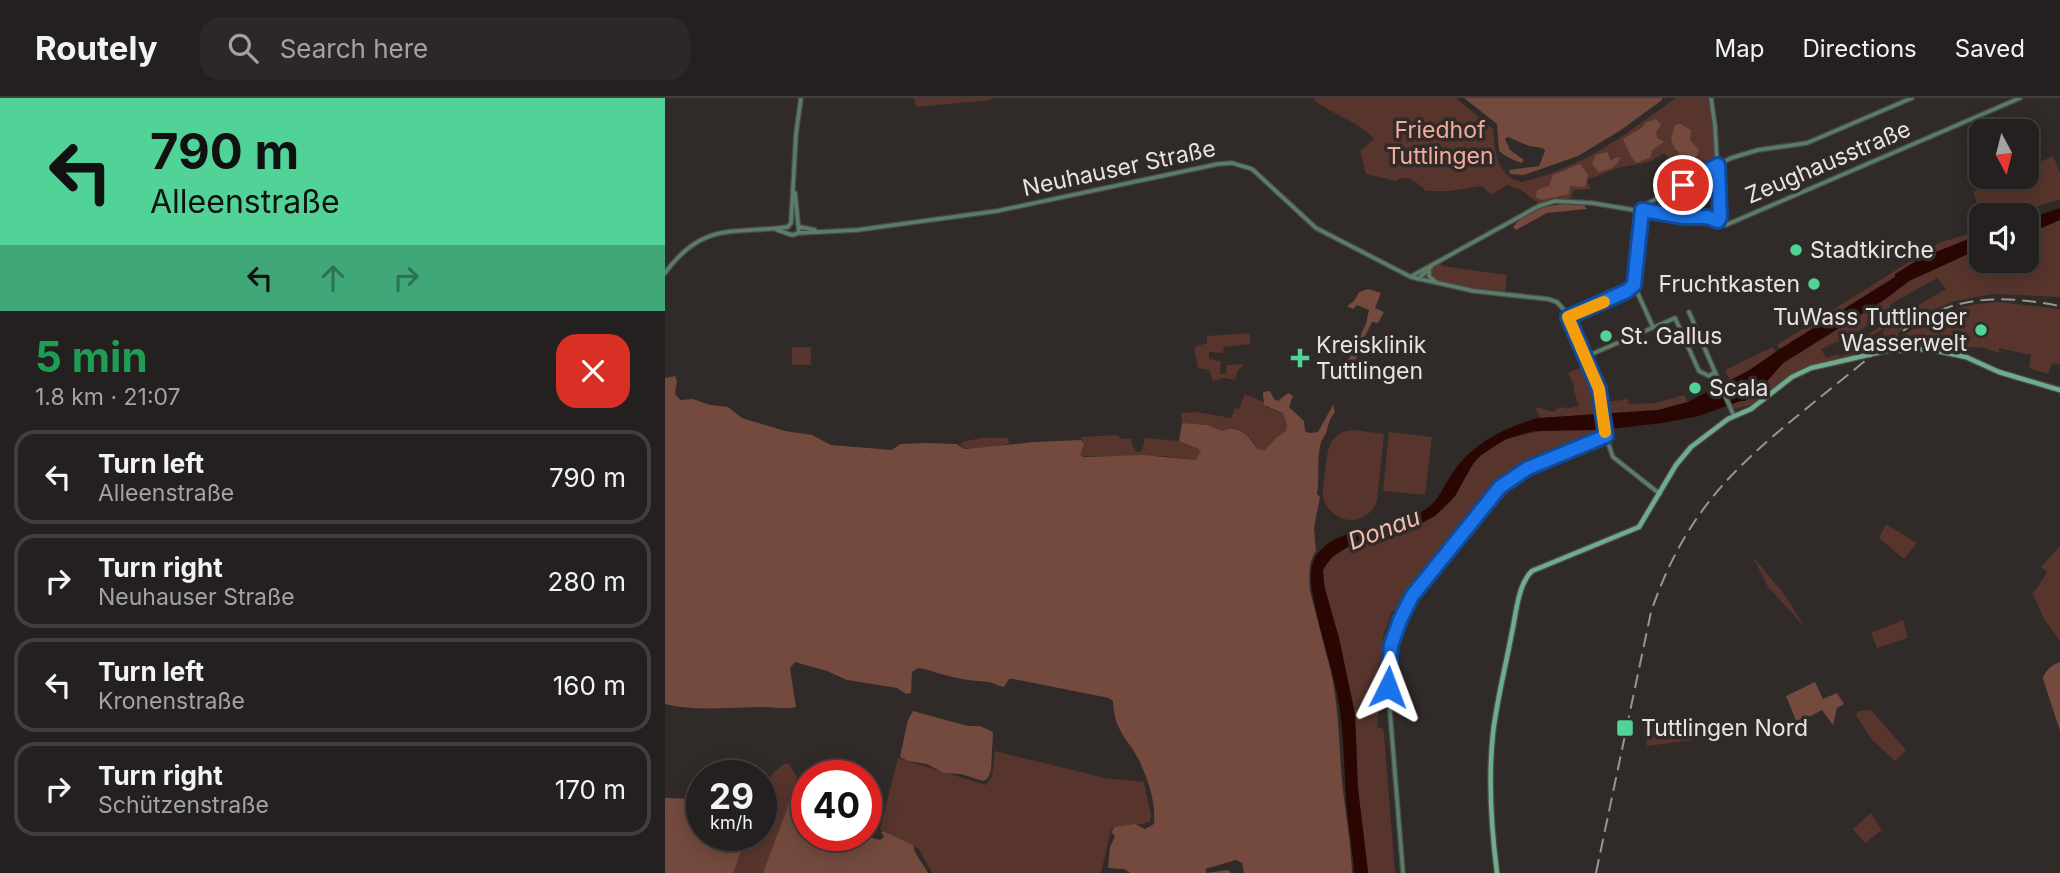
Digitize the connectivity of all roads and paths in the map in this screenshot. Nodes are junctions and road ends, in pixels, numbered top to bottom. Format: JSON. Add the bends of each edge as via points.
{"nodes":[{"id":1,"x":801,"y":98,"type":"edge"},
{"id":2,"x":1711,"y":98,"type":"edge"},
{"id":3,"x":1912,"y":98,"type":"edge"},
{"id":4,"x":2020,"y":98,"type":"edge"},
{"id":5,"x":1717,"y":150,"type":"junction"},
{"id":6,"x":1731,"y":158,"type":"junction"},
{"id":7,"x":1718,"y":165,"type":"junction"},
{"id":8,"x":795,"y":181,"type":"junction"},
{"id":9,"x":1656,"y":199,"type":"junction"},
{"id":10,"x":1645,"y":205,"type":"junction"},
{"id":11,"x":1631,"y":208,"type":"junction"},
{"id":12,"x":1642,"y":210,"type":"junction"},
{"id":13,"x":1658,"y":214,"type":"junction"},
{"id":14,"x":1718,"y":221,"type":"junction"},
{"id":15,"x":789,"y":227,"type":"junction"},
{"id":16,"x":799,"y":228,"type":"junction"},
{"id":17,"x":1433,"y":265,"type":"junction"},
{"id":18,"x":1429,"y":270,"type":"junction"},
{"id":19,"x":665,"y":273,"type":"edge"},
{"id":20,"x":1412,"y":277,"type":"junction"},
{"id":21,"x":1418,"y":279,"type":"junction"},
{"id":22,"x":1436,"y":284,"type":"junction"},
{"id":23,"x":1634,"y":285,"type":"junction"},
{"id":24,"x":1689,"y":312,"type":"dead end"},
{"id":25,"x":1568,"y":317,"type":"junction"},
{"id":26,"x":1653,"y":327,"type":"junction"},
{"id":27,"x":1585,"y":357,"type":"junction"},
{"id":28,"x":1715,"y":372,"type":"junction"},
{"id":29,"x":2060,"y":390,"type":"edge"},
{"id":30,"x":1734,"y":416,"type":"junction"},
{"id":31,"x":1605,"y":433,"type":"junction"},
{"id":32,"x":1660,"y":494,"type":"junction"},
{"id":33,"x":1403,"y":873,"type":"edge"},
{"id":34,"x":1497,"y":873,"type":"edge"}],
"edges":[{"from":1,"to":8,"type":"street"},
{"from":2,"to":5,"type":"street"},
{"from":3,"to":6,"type":"street","via":[[1807,143]]},
{"from":4,"to":14,"type":"street","name":"Zeughausstraße","via":[[1726,225]]},
{"from":5,"to":6,"type":"street"},
{"from":5,"to":7,"type":"street"},
{"from":6,"to":7,"type":"street"},
{"from":7,"to":9,"type":"street"},
{"from":7,"to":14,"type":"street"},
{"from":8,"to":15,"type":"street"},
{"from":8,"to":16,"type":"street"},
{"from":9,"to":10,"type":"street"},
{"from":9,"to":13,"type":"street"},
{"from":10,"to":11,"type":"street"},
{"from":10,"to":12,"type":"street"},
{"from":11,"to":12,"type":"street"},
{"from":11,"to":17,"type":"street","via":[[1548,202]]},
{"from":12,"to":13,"type":"street"},
{"from":12,"to":23,"type":"street"},
{"from":13,"to":14,"type":"street"},
{"from":15,"to":16,"type":"street"},
{"from":15,"to":16,"type":"street","via":[[795,235]]},
{"from":15,"to":19,"type":"street","via":[[732,230],[708,237],[683,252]]},
{"from":16,"to":20,"type":"street","name":"Neuhauser Straße","via":[[855,230],[997,211],[1233,163],[1257,172],[1316,228]]},
{"from":17,"to":18,"type":"street"},
{"from":17,"to":20,"type":"street"},
{"from":18,"to":21,"type":"street"},
{"from":18,"to":22,"type":"street"},
{"from":20,"to":21,"type":"street","name":"Neuhauser Straße"},
{"from":21,"to":22,"type":"street","name":"Neuhauser Straße"},
{"from":22,"to":25,"type":"street","name":"Neuhauser Straße","via":[[1551,300],[1561,305]]},
{"from":23,"to":25,"type":"street"},
{"from":23,"to":26,"type":"street"},
{"from":24,"to":28,"type":"street"},
{"from":25,"to":27,"type":"street"},
{"from":26,"to":27,"type":"street"},
{"from":26,"to":28,"type":"street","via":[[1675,318],[1701,374]]},
{"from":27,"to":31,"type":"street","via":[[1599,389]]},
{"from":28,"to":30,"type":"street"},
{"from":29,"to":30,"type":"main road","via":[[1951,353],[1897,349],[1811,368]]},
{"from":30,"to":32,"type":"main road","via":[[1688,450]]},
{"from":31,"to":32,"type":"street","via":[[1613,457]]},
{"from":31,"to":33,"type":"street","via":[[1528,468],[1500,487],[1412,596],[1400,620],[1391,645],[1388,687]]},
{"from":32,"to":34,"type":"main road","via":[[1639,527],[1538,567],[1525,580],[1493,732],[1490,812]]}]}
